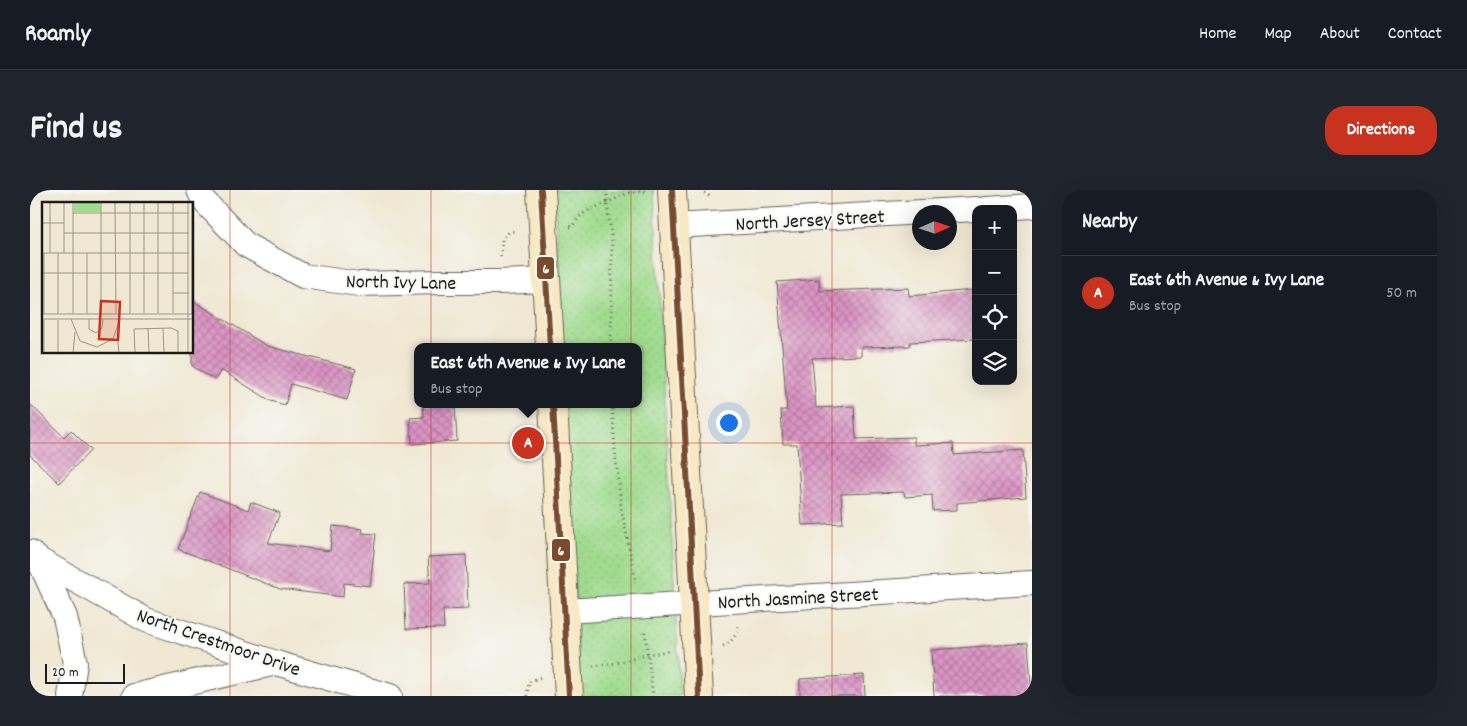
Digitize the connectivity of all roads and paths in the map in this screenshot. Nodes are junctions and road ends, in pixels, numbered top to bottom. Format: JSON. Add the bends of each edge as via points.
{"nodes":[{"id":1,"x":199,"y":190,"type":"edge"},
{"id":2,"x":541,"y":190,"type":"edge"},
{"id":3,"x":607,"y":190,"type":"edge"},
{"id":4,"x":672,"y":190,"type":"edge"},
{"id":5,"x":1032,"y":206,"type":"edge"},
{"id":6,"x":1017,"y":207,"type":"edge"},
{"id":7,"x":972,"y":209,"type":"edge"},
{"id":8,"x":674,"y":226,"type":"junction"},
{"id":9,"x":546,"y":280,"type":"junction"},
{"id":10,"x":550,"y":343,"type":"edge"},
{"id":11,"x":611,"y":343,"type":"edge"},
{"id":12,"x":553,"y":408,"type":"edge"},
{"id":13,"x":612,"y":408,"type":"edge"},
{"id":14,"x":35,"y":556,"type":"edge"},
{"id":15,"x":1032,"y":583,"type":"edge"},
{"id":16,"x":741,"y":600,"type":"junction"},
{"id":17,"x":694,"y":603,"type":"junction"},
{"id":18,"x":641,"y":606,"type":"junction"},
{"id":19,"x":565,"y":611,"type":"junction"},
{"id":20,"x":696,"y":649,"type":"junction"},
{"id":21,"x":648,"y":654,"type":"junction"},
{"id":22,"x":276,"y":662,"type":"junction"},
{"id":23,"x":569,"y":683,"type":"edge"},
{"id":24,"x":70,"y":696,"type":"edge"},
{"id":25,"x":134,"y":696,"type":"edge"},
{"id":26,"x":390,"y":696,"type":"edge"},
{"id":27,"x":527,"y":696,"type":"edge"},
{"id":28,"x":653,"y":696,"type":"edge"},
{"id":29,"x":699,"y":696,"type":"edge"}],
"edges":[{"from":1,"to":9,"type":"street","name":"North Ivy Lane","via":[[204,201],[246,245],[303,276],[359,284]]},
{"from":2,"to":9,"type":"main road"},
{"from":3,"to":11,"type":"path","via":[[612,242]]},
{"from":4,"to":8,"type":"main road"},
{"from":5,"to":6,"type":"street"},
{"from":7,"to":8,"type":"street","name":"North Jersey Street"},
{"from":8,"to":17,"type":"main road"},
{"from":9,"to":10,"type":"main road"},
{"from":12,"to":19,"type":"main road"},
{"from":13,"to":18,"type":"path","via":[[621,506]]},
{"from":14,"to":22,"type":"street","name":"North Crestmoor Drive","via":[[146,620]]},
{"from":14,"to":24,"type":"street","via":[[66,617],[74,663]]},
{"from":15,"to":16,"type":"street","name":"North Jasmine Street"},
{"from":16,"to":17,"type":"street","name":"North Jasmine Street"},
{"from":16,"to":20,"type":"path","via":[[737,633],[729,643],[716,649]]},
{"from":17,"to":18,"type":"street","name":"North Jasmine Street"},
{"from":17,"to":20,"type":"main road"},
{"from":18,"to":19,"type":"street","name":"North Jasmine Street"},
{"from":18,"to":21,"type":"path"},
{"from":19,"to":23,"type":"main road"},
{"from":20,"to":21,"type":"path"},
{"from":20,"to":29,"type":"main road"},
{"from":21,"to":23,"type":"path"},
{"from":21,"to":28,"type":"path"},
{"from":22,"to":25,"type":"street"},
{"from":22,"to":26,"type":"street","name":"North Crestmoor Drive"},
{"from":23,"to":27,"type":"path","via":[[541,677],[529,682]]}]}
